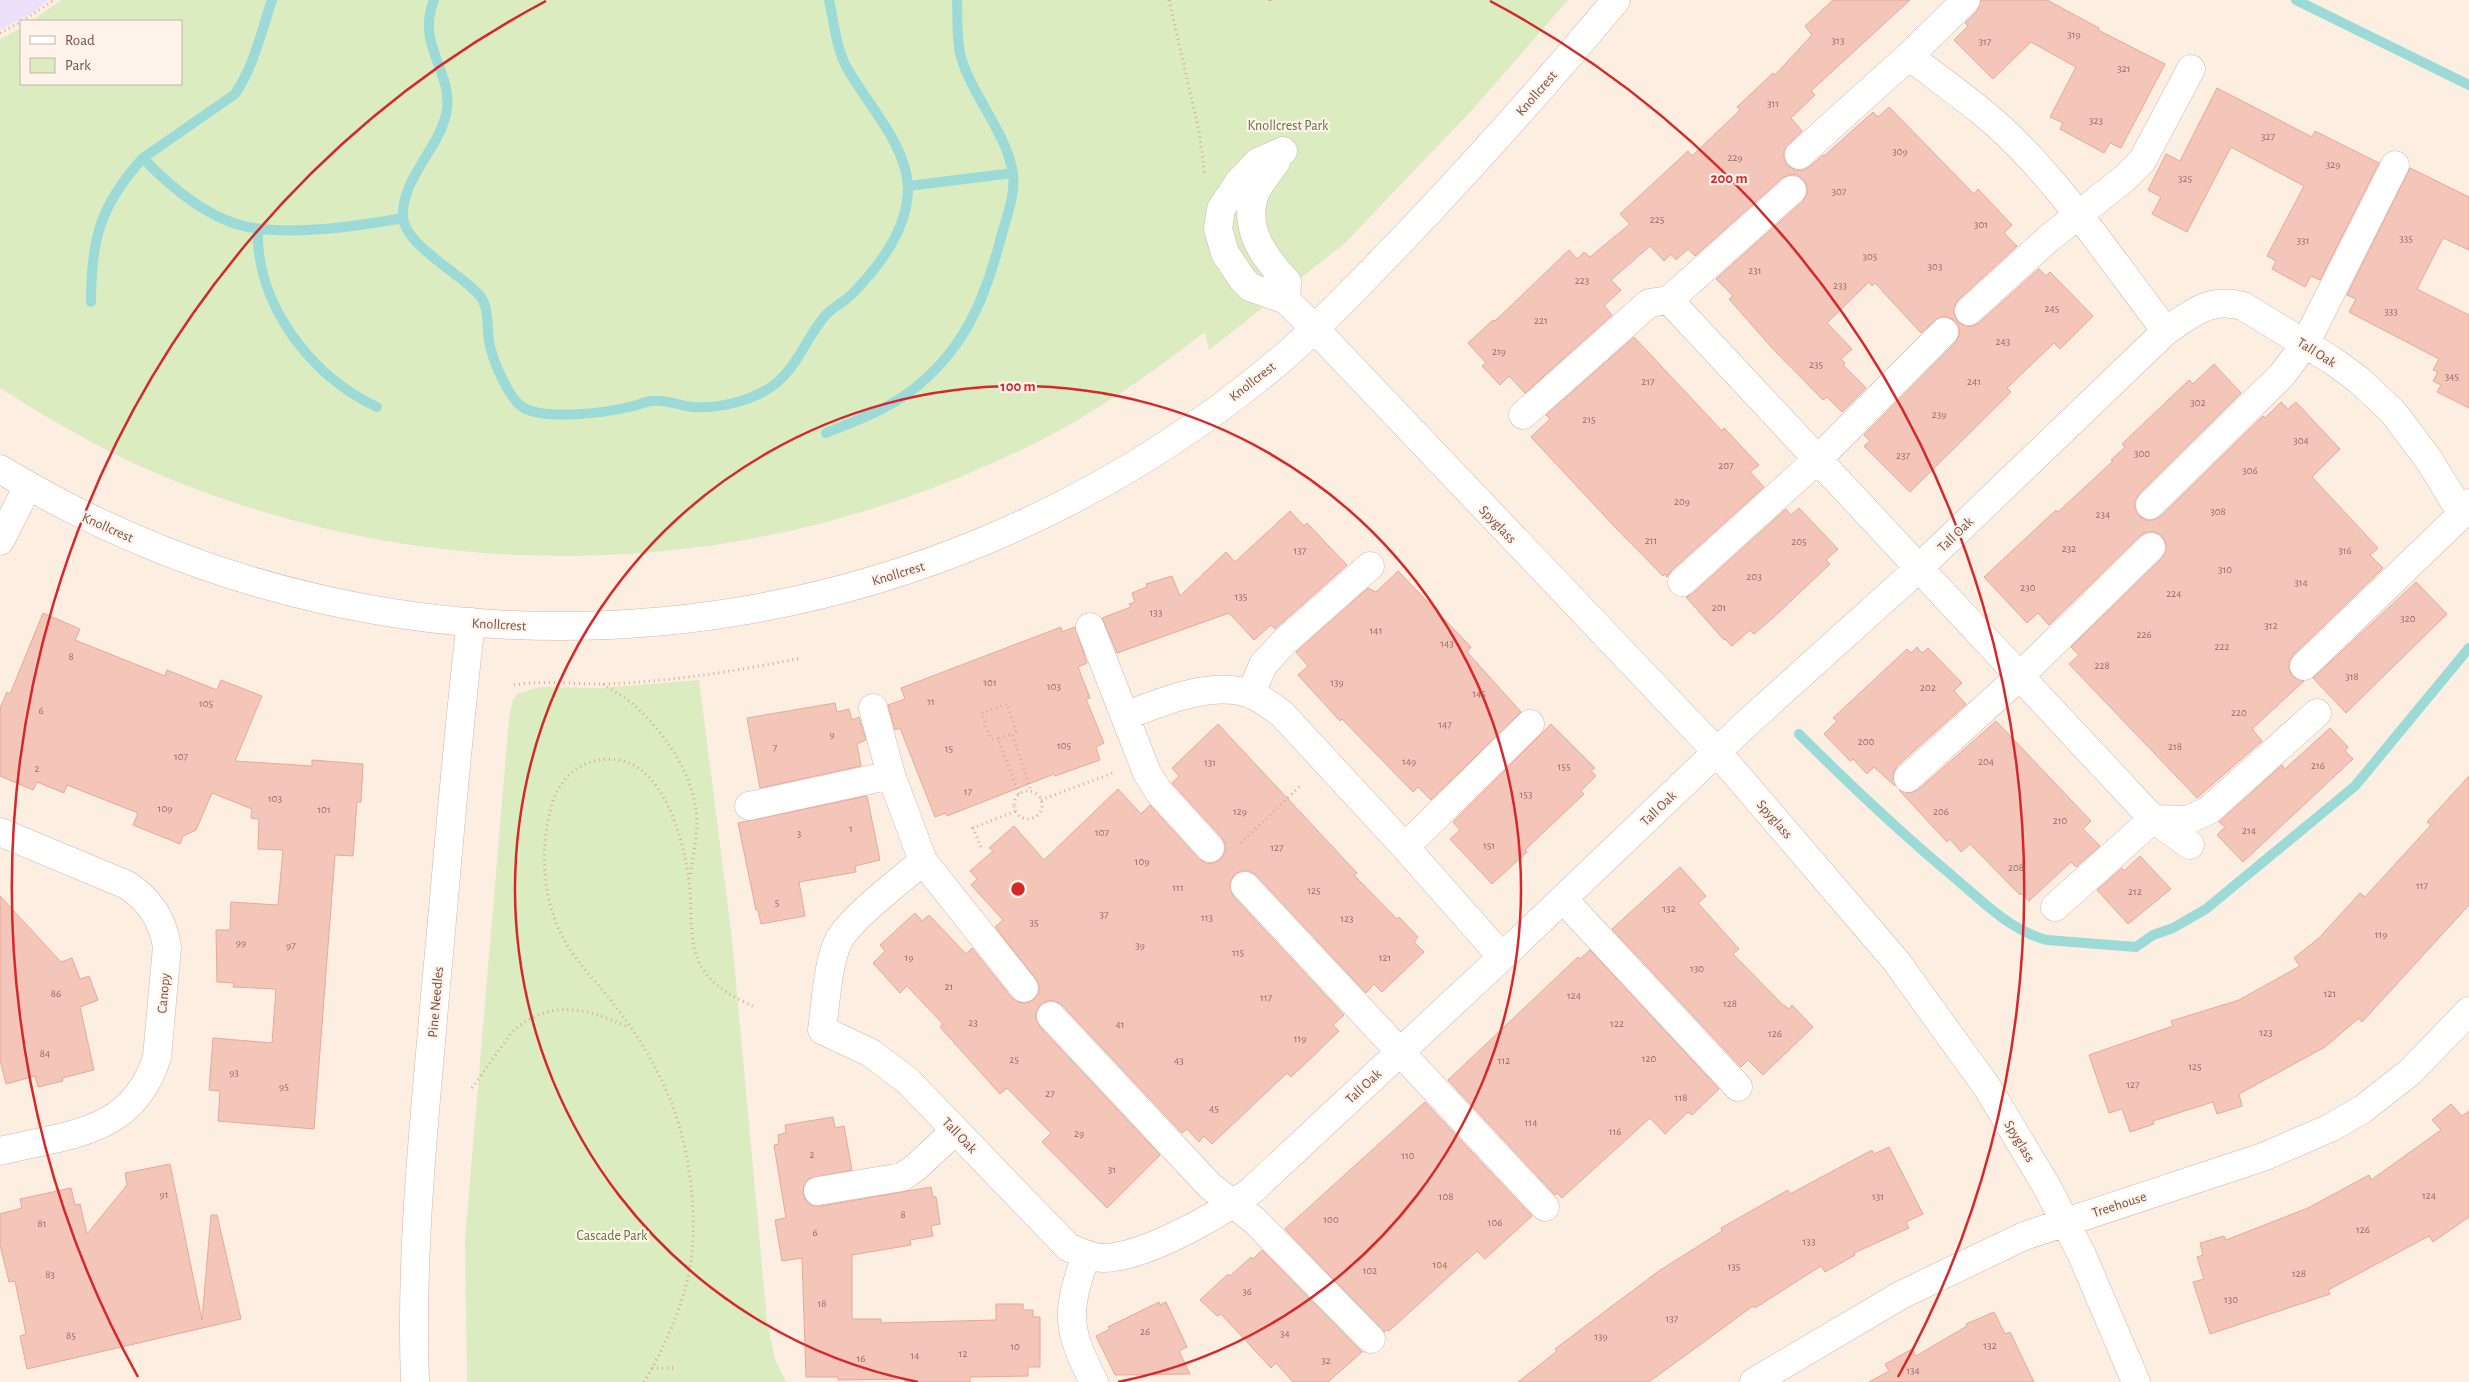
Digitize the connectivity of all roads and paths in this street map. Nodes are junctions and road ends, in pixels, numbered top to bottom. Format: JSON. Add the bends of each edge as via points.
{"nodes":[{"id":1,"x":54,"y":0,"type":"edge"},
{"id":2,"x":1170,"y":0,"type":"edge"},
{"id":3,"x":1616,"y":0,"type":"edge"},
{"id":4,"x":1966,"y":0,"type":"edge"},
{"id":5,"x":25,"y":20,"type":"edge"},
{"id":6,"x":20,"y":23,"type":"edge"},
{"id":7,"x":0,"y":33,"type":"edge"},
{"id":8,"x":1910,"y":56,"type":"junction"},
{"id":9,"x":2191,"y":69,"type":"dead end"},
{"id":10,"x":1799,"y":155,"type":"dead end"},
{"id":11,"x":2395,"y":165,"type":"dead end"},
{"id":12,"x":1204,"y":184,"type":"dead end"},
{"id":13,"x":1792,"y":190,"type":"dead end"},
{"id":14,"x":2079,"y":215,"type":"junction"},
{"id":15,"x":1286,"y":300,"type":"junction"},
{"id":16,"x":1669,"y":300,"type":"junction"},
{"id":17,"x":1969,"y":311,"type":"dead end"},
{"id":18,"x":1314,"y":328,"type":"junction"},
{"id":19,"x":2166,"y":331,"type":"junction"},
{"id":20,"x":1944,"y":332,"type":"dead end"},
{"id":21,"x":2305,"y":344,"type":"junction"},
{"id":22,"x":1523,"y":415,"type":"dead end"},
{"id":23,"x":1817,"y":460,"type":"junction"},
{"id":24,"x":0,"y":469,"type":"edge"},
{"id":25,"x":28,"y":486,"type":"junction"},
{"id":26,"x":2150,"y":505,"type":"dead end"},
{"id":27,"x":2466,"y":508,"type":"edge"},
{"id":28,"x":0,"y":541,"type":"edge"},
{"id":29,"x":2151,"y":546,"type":"dead end"},
{"id":30,"x":1370,"y":566,"type":"dead end"},
{"id":31,"x":1919,"y":568,"type":"junction"},
{"id":32,"x":1682,"y":582,"type":"dead end"},
{"id":33,"x":471,"y":622,"type":"junction"},
{"id":34,"x":1090,"y":627,"type":"dead end"},
{"id":35,"x":802,"y":658,"type":"dead end"},
{"id":36,"x":2304,"y":666,"type":"dead end"},
{"id":37,"x":2020,"y":676,"type":"junction"},
{"id":38,"x":603,"y":684,"type":"junction"},
{"id":39,"x":514,"y":685,"type":"dead end"},
{"id":40,"x":1251,"y":694,"type":"junction"},
{"id":41,"x":873,"y":708,"type":"dead end"},
{"id":42,"x":2317,"y":713,"type":"dead end"},
{"id":43,"x":1125,"y":716,"type":"junction"},
{"id":44,"x":1530,"y":724,"type":"dead end"},
{"id":45,"x":1012,"y":734,"type":"junction"},
{"id":46,"x":998,"y":740,"type":"junction"},
{"id":47,"x":1717,"y":752,"type":"junction"},
{"id":48,"x":1142,"y":762,"type":"junction"},
{"id":49,"x":891,"y":775,"type":"junction"},
{"id":50,"x":1908,"y":778,"type":"dead end"},
{"id":51,"x":1300,"y":786,"type":"dead end"},
{"id":52,"x":1031,"y":791,"type":"junction"},
{"id":53,"x":1019,"y":794,"type":"junction"},
{"id":54,"x":1042,"y":800,"type":"junction"},
{"id":55,"x":749,"y":806,"type":"dead end"},
{"id":56,"x":1016,"y":811,"type":"junction"},
{"id":57,"x":2153,"y":819,"type":"junction"},
{"id":58,"x":0,"y":832,"type":"edge"},
{"id":59,"x":2190,"y":845,"type":"dead end"},
{"id":60,"x":981,"y":846,"type":"dead end"},
{"id":61,"x":1239,"y":846,"type":"dead end"},
{"id":62,"x":1405,"y":846,"type":"junction"},
{"id":63,"x":1210,"y":848,"type":"dead end"},
{"id":64,"x":923,"y":861,"type":"junction"},
{"id":65,"x":689,"y":881,"type":"junction"},
{"id":66,"x":1245,"y":886,"type":"dead end"},
{"id":67,"x":1563,"y":899,"type":"junction"},
{"id":68,"x":2055,"y":907,"type":"dead end"},
{"id":69,"x":1502,"y":957,"type":"junction"},
{"id":70,"x":1024,"y":988,"type":"dead end"},
{"id":71,"x":753,"y":1006,"type":"dead end"},
{"id":72,"x":2469,"y":1011,"type":"edge"},
{"id":73,"x":1051,"y":1016,"type":"dead end"},
{"id":74,"x":629,"y":1027,"type":"junction"},
{"id":75,"x":1399,"y":1052,"type":"junction"},
{"id":76,"x":1738,"y":1087,"type":"dead end"},
{"id":77,"x":472,"y":1088,"type":"dead end"},
{"id":78,"x":955,"y":1131,"type":"junction"},
{"id":79,"x":0,"y":1151,"type":"edge"},
{"id":80,"x":818,"y":1191,"type":"dead end"},
{"id":81,"x":1232,"y":1205,"type":"junction"},
{"id":82,"x":1545,"y":1207,"type":"dead end"},
{"id":83,"x":2065,"y":1221,"type":"junction"},
{"id":84,"x":1086,"y":1255,"type":"junction"},
{"id":85,"x":1371,"y":1339,"type":"dead end"},
{"id":86,"x":652,"y":1368,"type":"junction"},
{"id":87,"x":674,"y":1368,"type":"dead end"},
{"id":88,"x":416,"y":1382,"type":"edge"},
{"id":89,"x":644,"y":1382,"type":"edge"},
{"id":90,"x":1094,"y":1382,"type":"edge"},
{"id":91,"x":1754,"y":1382,"type":"edge"},
{"id":92,"x":2136,"y":1382,"type":"edge"}],
"edges":[{"from":1,"to":5,"type":"path"},
{"from":2,"to":12,"type":"path","via":[[1200,139]]},
{"from":3,"to":18,"type":"street","name":"Knollcrest","via":[[1472,166]]},
{"from":4,"to":8,"type":"street"},
{"from":6,"to":7,"type":"path"},
{"from":8,"to":10,"type":"street"},
{"from":8,"to":14,"type":"street","via":[[2018,144]]},
{"from":9,"to":14,"type":"street","via":[[2142,161]]},
{"from":11,"to":21,"type":"street"},
{"from":13,"to":16,"type":"street"},
{"from":14,"to":17,"type":"street"},
{"from":14,"to":19,"type":"street"},
{"from":15,"to":15,"type":"street","via":[[1287,282],[1258,246],[1251,208],[1256,190],[1283,151],[1258,162],[1239,182],[1221,209],[1218,229],[1225,253],[1243,280],[1250,287]]},
{"from":15,"to":18,"type":"street","name":"Spyglass"},
{"from":16,"to":22,"type":"street","via":[[1649,303]]},
{"from":16,"to":23,"type":"street"},
{"from":18,"to":33,"type":"street","name":"Knollcrest","via":[[1284,357],[1238,393],[1126,470],[1014,529],[912,569],[815,596],[680,620],[585,626]]},
{"from":18,"to":47,"type":"street","name":"Spyglass"},
{"from":19,"to":21,"type":"street","name":"Tall Oak","via":[[2207,306],[2228,302],[2258,313]]},
{"from":19,"to":31,"type":"street","name":"Tall Oak"},
{"from":20,"to":23,"type":"street"},
{"from":21,"to":26,"type":"street","via":[[2282,375]]},
{"from":21,"to":27,"type":"street","name":"Tall Oak","via":[[2359,380],[2393,412]]},
{"from":23,"to":31,"type":"street"},
{"from":23,"to":32,"type":"street"},
{"from":24,"to":25,"type":"street","name":"Knollcrest"},
{"from":25,"to":28,"type":"street"},
{"from":25,"to":33,"type":"street","name":"Knollcrest","via":[[123,534],[245,579],[395,614]]},
{"from":27,"to":36,"type":"street"},
{"from":29,"to":37,"type":"street"},
{"from":30,"to":40,"type":"street","via":[[1285,641],[1264,665]]},
{"from":31,"to":37,"type":"street"},
{"from":31,"to":47,"type":"street","name":"Tall Oak"},
{"from":33,"to":88,"type":"street","name":"Pine Needles","via":[[422,1140],[414,1262]]},
{"from":34,"to":43,"type":"street"},
{"from":35,"to":38,"type":"path","via":[[701,675]]},
{"from":37,"to":50,"type":"street"},
{"from":37,"to":57,"type":"street"},
{"from":38,"to":39,"type":"path"},
{"from":38,"to":65,"type":"path","via":[[633,704],[656,727],[686,776],[697,824]]},
{"from":40,"to":43,"type":"street","via":[[1236,691],[1192,693]]},
{"from":40,"to":62,"type":"street","via":[[1282,714]]},
{"from":41,"to":49,"type":"street"},
{"from":42,"to":57,"type":"street","via":[[2201,815],[2188,820]]},
{"from":43,"to":48,"type":"street"},
{"from":44,"to":62,"type":"street"},
{"from":45,"to":46,"type":"path"},
{"from":45,"to":46,"type":"path","via":[[1016,731],[1006,704],[981,714],[991,739]]},
{"from":45,"to":52,"type":"path"},
{"from":46,"to":53,"type":"path"},
{"from":47,"to":67,"type":"street","name":"Tall Oak"},
{"from":47,"to":83,"type":"street","name":"Spyglass","via":[[1896,961],[1987,1087]]},
{"from":48,"to":54,"type":"path"},
{"from":48,"to":63,"type":"street","via":[[1160,792]]},
{"from":49,"to":55,"type":"street"},
{"from":49,"to":64,"type":"street"},
{"from":51,"to":61,"type":"path"},
{"from":52,"to":53,"type":"path"},
{"from":52,"to":54,"type":"path"},
{"from":53,"to":56,"type":"path","via":[[1014,805]]},
{"from":54,"to":56,"type":"path","via":[[1042,809],[1029,819]]},
{"from":56,"to":60,"type":"path","via":[[973,828]]},
{"from":57,"to":59,"type":"street"},
{"from":57,"to":68,"type":"street"},
{"from":58,"to":79,"type":"street","name":"Canopy","via":[[127,885],[139,893],[157,916],[165,935],[166,948],[157,1057],[140,1096],[129,1108],[102,1125]]},
{"from":62,"to":69,"type":"street"},
{"from":64,"to":70,"type":"street"},
{"from":64,"to":78,"type":"street","name":"Tall Oak","via":[[861,915],[840,940],[832,964],[822,1030],[871,1053],[908,1081]]},
{"from":65,"to":71,"type":"path","via":[[693,940],[701,966],[714,982]]},
{"from":65,"to":74,"type":"path","via":[[681,843],[668,806],[654,781],[642,771],[621,760],[609,758],[579,767],[564,778],[551,806],[546,835],[548,893],[557,923],[572,952]]},
{"from":66,"to":75,"type":"street"},
{"from":67,"to":69,"type":"street","name":"Tall Oak"},
{"from":67,"to":76,"type":"street"},
{"from":69,"to":75,"type":"street","name":"Tall Oak"},
{"from":72,"to":83,"type":"street","name":"Treehouse","via":[[2410,1072],[2363,1109],[2330,1128],[2263,1157]]},
{"from":73,"to":81,"type":"street","via":[[1210,1186]]},
{"from":74,"to":77,"type":"path","via":[[575,1009],[557,1009],[529,1019],[512,1032]]},
{"from":74,"to":86,"type":"path","via":[[646,1051],[673,1106],[682,1132],[690,1183],[693,1231],[686,1288]]},
{"from":75,"to":81,"type":"street","name":"Tall Oak","via":[[1250,1192]]},
{"from":75,"to":82,"type":"street"},
{"from":78,"to":80,"type":"street","via":[[902,1177]]},
{"from":78,"to":84,"type":"street","name":"Tall Oak","via":[[1054,1234],[1068,1247]]},
{"from":81,"to":84,"type":"street","name":"Tall Oak","via":[[1146,1248],[1104,1258]]},
{"from":81,"to":85,"type":"street","via":[[1254,1220]]},
{"from":83,"to":91,"type":"street","name":"Treehouse","via":[[2024,1236],[1901,1296]]},
{"from":83,"to":92,"type":"street","name":"Spyglass"},
{"from":84,"to":90,"type":"street","via":[[1071,1310],[1072,1327],[1076,1347]]},
{"from":86,"to":87,"type":"path"},
{"from":86,"to":89,"type":"path"}]}
